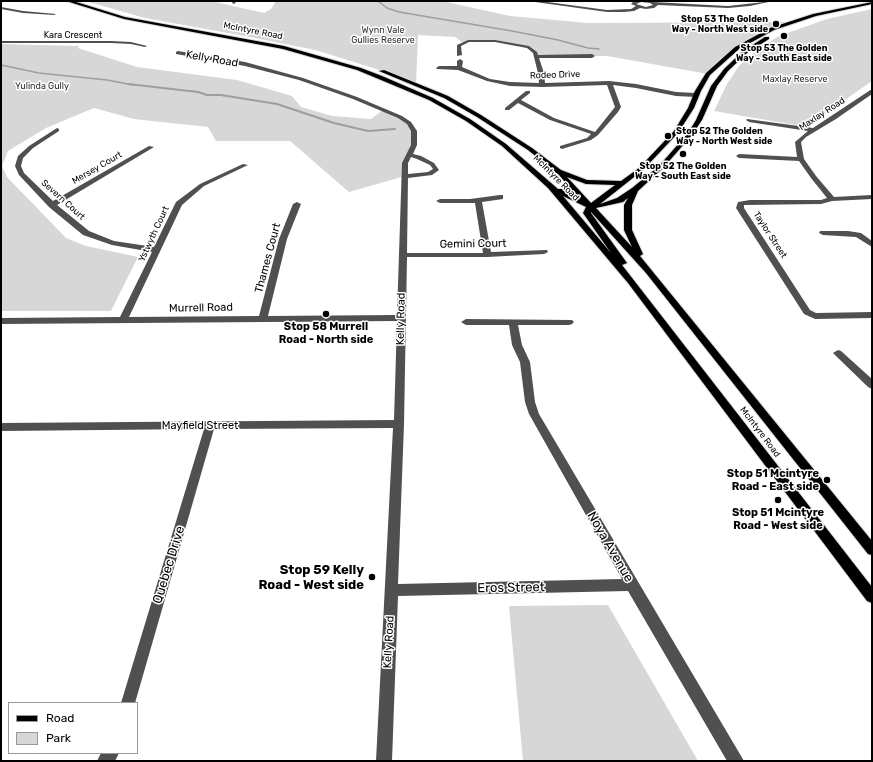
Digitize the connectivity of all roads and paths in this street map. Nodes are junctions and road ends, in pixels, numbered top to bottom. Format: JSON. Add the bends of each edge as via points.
{"nodes":[{"id":1,"x":68,"y":1,"type":"edge"},
{"id":2,"x":85,"y":1,"type":"edge"},
{"id":3,"x":530,"y":1,"type":"edge"},
{"id":4,"x":641,"y":1,"type":"edge"},
{"id":5,"x":741,"y":1,"type":"edge"},
{"id":6,"x":771,"y":1,"type":"edge"},
{"id":7,"x":872,"y":3,"type":"edge"},
{"id":8,"x":655,"y":4,"type":"junction"},
{"id":9,"x":750,"y":5,"type":"junction"},
{"id":10,"x":638,"y":7,"type":"junction"},
{"id":11,"x":872,"y":7,"type":"edge"},
{"id":12,"x":1,"y":8,"type":"edge"},
{"id":13,"x":54,"y":14,"type":"dead end"},
{"id":14,"x":1,"y":42,"type":"edge"},
{"id":15,"x":145,"y":46,"type":"dead end"},
{"id":16,"x":178,"y":53,"type":"dead end"},
{"id":17,"x":592,"y":56,"type":"dead end"},
{"id":18,"x":536,"y":57,"type":"junction"},
{"id":19,"x":439,"y":68,"type":"dead end"},
{"id":20,"x":459,"y":68,"type":"junction"},
{"id":21,"x":609,"y":83,"type":"junction"},
{"id":22,"x":542,"y":85,"type":"junction"},
{"id":23,"x":712,"y":91,"type":"junction"},
{"id":24,"x":872,"y":91,"type":"edge"},
{"id":25,"x":528,"y":92,"type":"dead end"},
{"id":26,"x":696,"y":95,"type":"junction"},
{"id":27,"x":518,"y":102,"type":"junction"},
{"id":28,"x":706,"y":104,"type":"junction"},
{"id":29,"x":507,"y":109,"type":"dead end"},
{"id":30,"x":749,"y":120,"type":"dead end"},
{"id":31,"x":57,"y":130,"type":"dead end"},
{"id":32,"x":812,"y":130,"type":"junction"},
{"id":33,"x":596,"y":134,"type":"junction"},
{"id":34,"x":151,"y":147,"type":"dead end"},
{"id":35,"x":562,"y":147,"type":"dead end"},
{"id":36,"x":409,"y":155,"type":"junction"},
{"id":37,"x":739,"y":156,"type":"dead end"},
{"id":38,"x":801,"y":159,"type":"junction"},
{"id":39,"x":245,"y":165,"type":"dead end"},
{"id":40,"x":556,"y":169,"type":"junction"},
{"id":41,"x":405,"y":176,"type":"junction"},
{"id":42,"x":622,"y":183,"type":"junction"},
{"id":43,"x":551,"y":186,"type":"junction"},
{"id":44,"x":635,"y":190,"type":"junction"},
{"id":45,"x":500,"y":197,"type":"dead end"},
{"id":46,"x":872,"y":197,"type":"edge"},
{"id":47,"x":832,"y":199,"type":"junction"},
{"id":48,"x":478,"y":200,"type":"junction"},
{"id":49,"x":440,"y":201,"type":"dead end"},
{"id":50,"x":298,"y":204,"type":"dead end"},
{"id":51,"x":52,"y":205,"type":"junction"},
{"id":52,"x":590,"y":206,"type":"junction"},
{"id":53,"x":824,"y":234,"type":"dead end"},
{"id":54,"x":872,"y":246,"type":"edge"},
{"id":55,"x":158,"y":250,"type":"junction"},
{"id":56,"x":544,"y":252,"type":"dead end"},
{"id":57,"x":402,"y":255,"type":"junction"},
{"id":58,"x":487,"y":255,"type":"junction"},
{"id":59,"x":649,"y":271,"type":"junction"},
{"id":60,"x":631,"y":281,"type":"junction"},
{"id":61,"x":872,"y":316,"type":"edge"},
{"id":62,"x":402,"y":318,"type":"junction"},
{"id":63,"x":263,"y":319,"type":"junction"},
{"id":64,"x":123,"y":320,"type":"junction"},
{"id":65,"x":1,"y":321,"type":"edge"},
{"id":66,"x":466,"y":322,"type":"dead end"},
{"id":67,"x":514,"y":322,"type":"junction"},
{"id":68,"x":569,"y":322,"type":"dead end"},
{"id":69,"x":838,"y":353,"type":"dead end"},
{"id":70,"x":872,"y":385,"type":"edge"},
{"id":71,"x":399,"y":424,"type":"junction"},
{"id":72,"x":210,"y":426,"type":"junction"},
{"id":73,"x":1,"y":427,"type":"edge"},
{"id":74,"x":872,"y":550,"type":"edge"},
{"id":75,"x":632,"y":586,"type":"junction"},
{"id":76,"x":391,"y":590,"type":"junction"},
{"id":77,"x":872,"y":597,"type":"edge"},
{"id":78,"x":128,"y":702,"type":"edge"},
{"id":79,"x":384,"y":761,"type":"edge"},
{"id":80,"x":736,"y":761,"type":"edge"}],
"edges":[{"from":1,"to":43,"type":"main road","name":"McIntyre Road","via":[[140,22],[306,53],[380,77],[431,99],[468,120],[504,145]]},
{"from":2,"to":40,"type":"main road","name":"McIntyre Road","via":[[144,18],[294,45],[383,71],[464,108],[494,125]]},
{"from":3,"to":10,"type":"street","via":[[607,11],[632,10]]},
{"from":4,"to":8,"type":"street"},
{"from":4,"to":10,"type":"street","via":[[633,4]]},
{"from":5,"to":9,"type":"street"},
{"from":6,"to":9,"type":"street"},
{"from":7,"to":26,"type":"main road","via":[[802,18],[758,36],[726,57],[708,74]]},
{"from":8,"to":9,"type":"street","via":[[728,7]]},
{"from":8,"to":10,"type":"street","via":[[654,7]]},
{"from":11,"to":23,"type":"main road","via":[[812,20],[769,38],[731,63],[719,77]]},
{"from":12,"to":13,"type":"street"},
{"from":14,"to":15,"type":"street","name":"Kara Crescent","via":[[119,43]]},
{"from":16,"to":36,"type":"street","name":"Kelly Road","via":[[245,64],[301,79],[343,93],[404,119],[413,128],[414,145]]},
{"from":17,"to":18,"type":"street"},
{"from":18,"to":20,"type":"street","via":[[529,46],[496,41],[468,41],[459,45]]},
{"from":18,"to":22,"type":"street"},
{"from":19,"to":20,"type":"street","name":"Rodeo Drive"},
{"from":20,"to":22,"type":"street","name":"Rodeo Drive","via":[[489,80],[510,84]]},
{"from":21,"to":22,"type":"street","name":"Rodeo Drive"},
{"from":21,"to":26,"type":"street","name":"Rodeo Drive"},
{"from":21,"to":33,"type":"street","via":[[618,107]]},
{"from":23,"to":26,"type":"main road"},
{"from":23,"to":28,"type":"main road"},
{"from":24,"to":32,"type":"street","name":"Maxlay Road"},
{"from":25,"to":27,"type":"street"},
{"from":26,"to":28,"type":"main road"},
{"from":26,"to":42,"type":"main road","via":[[676,132],[650,161]]},
{"from":27,"to":29,"type":"street"},
{"from":27,"to":33,"type":"street","via":[[552,119]]},
{"from":28,"to":44,"type":"main road","via":[[699,120],[682,144],[661,168]]},
{"from":30,"to":32,"type":"street"},
{"from":31,"to":51,"type":"street","name":"Severn Court","via":[[26,151],[18,164],[21,174]]},
{"from":32,"to":38,"type":"street","name":"Maxlay Road","via":[[798,142]]},
{"from":33,"to":35,"type":"street"},
{"from":34,"to":51,"type":"street","name":"Mersey Court"},
{"from":36,"to":41,"type":"street","name":"Kelly Road","via":[[406,160]]},
{"from":36,"to":41,"type":"street","via":[[432,164],[436,170],[430,174]]},
{"from":37,"to":38,"type":"street"},
{"from":38,"to":47,"type":"street"},
{"from":39,"to":55,"type":"street","name":"Ystwyth Court","via":[[208,182],[182,200]]},
{"from":40,"to":42,"type":"main road","via":[[586,182]]},
{"from":40,"to":52,"type":"main road","name":"McIntyre Road"},
{"from":41,"to":57,"type":"street","name":"Kelly Road"},
{"from":42,"to":52,"type":"main road"},
{"from":43,"to":52,"type":"main road"},
{"from":43,"to":60,"type":"main road","name":"McIntyre Road"},
{"from":44,"to":52,"type":"main road","via":[[612,203]]},
{"from":44,"to":59,"type":"main road","via":[[627,211],[628,230]]},
{"from":45,"to":48,"type":"street"},
{"from":46,"to":47,"type":"street","name":"Taylor Street"},
{"from":47,"to":61,"type":"street","name":"Taylor Street","via":[[821,202],[750,202],[741,204],[740,208],[807,312],[815,316]]},
{"from":48,"to":49,"type":"street"},
{"from":48,"to":58,"type":"street"},
{"from":50,"to":63,"type":"street","name":"Thames Court","via":[[285,233]]},
{"from":51,"to":55,"type":"street","name":"Severn Court","via":[[76,226],[96,237],[118,244]]},
{"from":52,"to":59,"type":"main road","name":"McIntyre Road"},
{"from":52,"to":60,"type":"main road","via":[[587,213],[622,260]]},
{"from":53,"to":54,"type":"street","via":[[858,235]]},
{"from":55,"to":64,"type":"street","name":"Ystwyth Court"},
{"from":56,"to":58,"type":"street","name":"Gemini Court"},
{"from":57,"to":58,"type":"street","name":"Gemini Court"},
{"from":57,"to":62,"type":"street","name":"Kelly Road"},
{"from":59,"to":74,"type":"main road","name":"McIntyre Road"},
{"from":60,"to":77,"type":"main road","name":"McIntyre Road"},
{"from":62,"to":63,"type":"street","name":"Murrell Road"},
{"from":62,"to":71,"type":"street","name":"Kelly Road"},
{"from":63,"to":64,"type":"street","name":"Murrell Road"},
{"from":64,"to":65,"type":"street","name":"Murrell Road"},
{"from":66,"to":67,"type":"street"},
{"from":67,"to":68,"type":"street"},
{"from":67,"to":75,"type":"street","name":"Noya Avenue","via":[[517,345],[525,362],[534,414]]},
{"from":69,"to":70,"type":"street"},
{"from":71,"to":72,"type":"street","name":"Mayfield Street"},
{"from":71,"to":76,"type":"street","name":"Kelly Road"},
{"from":72,"to":73,"type":"street","name":"Mayfield Street"},
{"from":72,"to":78,"type":"street","name":"Quebec Drive"},
{"from":75,"to":76,"type":"street","name":"Eros Street"},
{"from":75,"to":80,"type":"street","name":"Noya Avenue"},
{"from":76,"to":79,"type":"street","name":"Kelly Road"}]}
